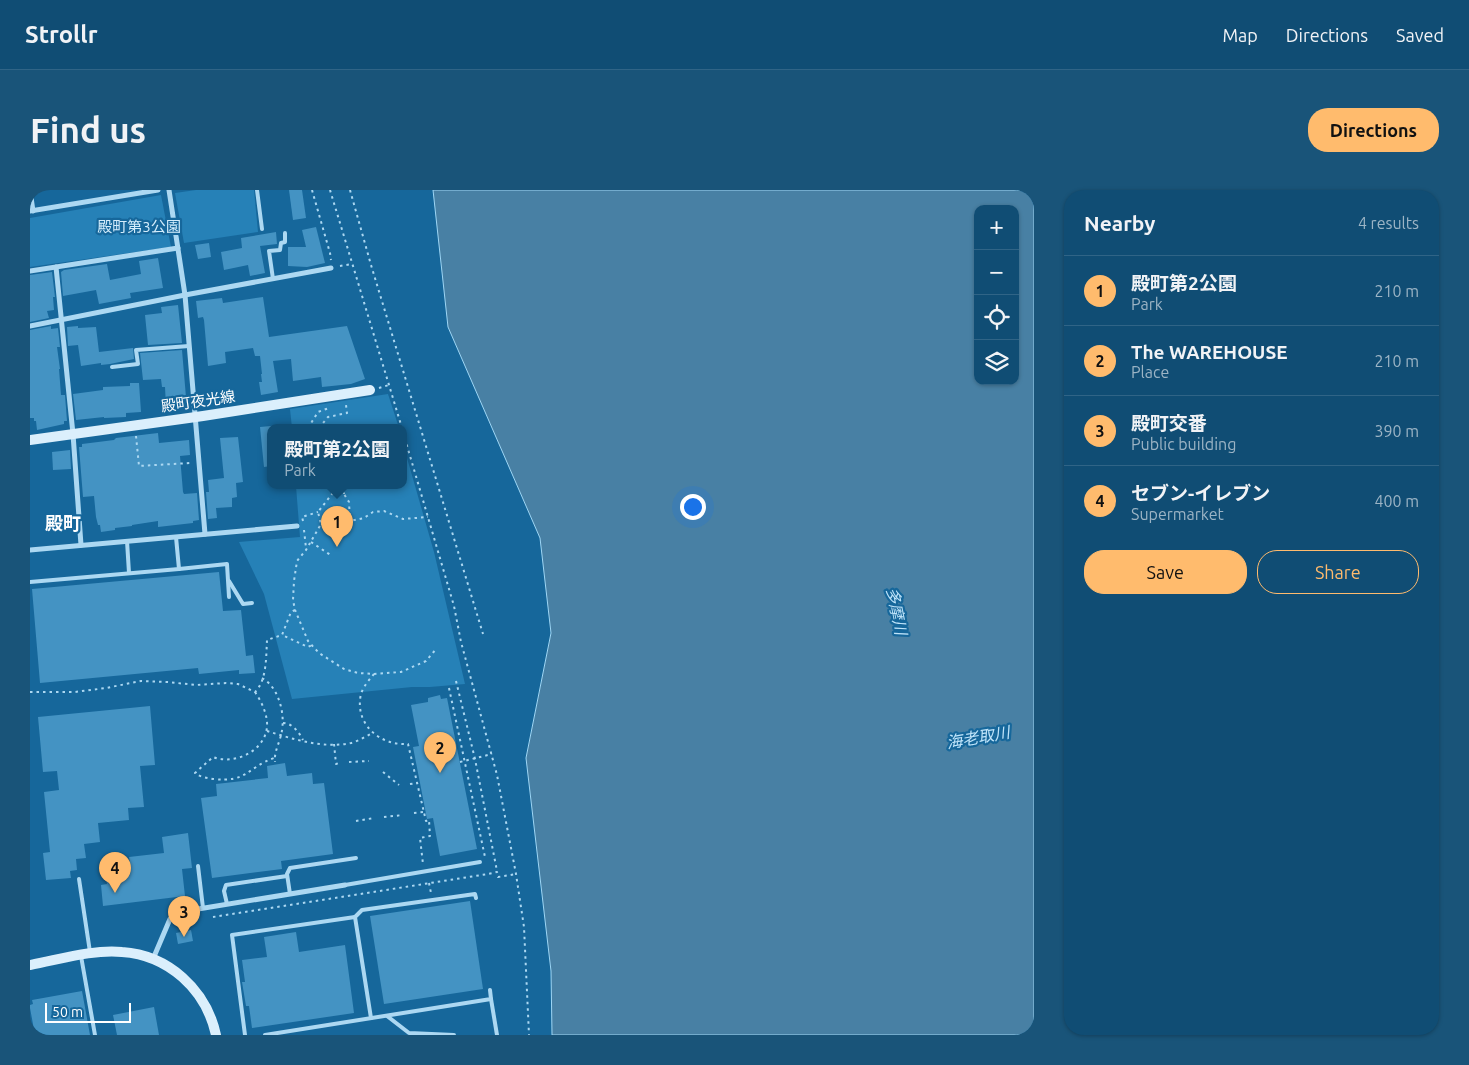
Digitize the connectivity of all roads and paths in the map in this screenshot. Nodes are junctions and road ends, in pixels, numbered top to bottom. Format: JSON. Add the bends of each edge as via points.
{"nodes":[{"id":1,"x":30,"y":190,"type":"edge"},
{"id":2,"x":107,"y":190,"type":"edge"},
{"id":3,"x":158,"y":190,"type":"edge"},
{"id":4,"x":169,"y":190,"type":"edge"},
{"id":5,"x":257,"y":190,"type":"edge"},
{"id":6,"x":312,"y":190,"type":"edge"},
{"id":7,"x":330,"y":190,"type":"edge"},
{"id":8,"x":350,"y":190,"type":"edge"},
{"id":9,"x":108,"y":198,"type":"junction"},
{"id":10,"x":32,"y":211,"type":"edge"},
{"id":11,"x":262,"y":229,"type":"dead end"},
{"id":12,"x":285,"y":233,"type":"dead end"},
{"id":13,"x":178,"y":248,"type":"junction"},
{"id":14,"x":352,"y":264,"type":"junction"},
{"id":15,"x":56,"y":267,"type":"junction"},
{"id":16,"x":331,"y":268,"type":"junction"},
{"id":17,"x":30,"y":271,"type":"edge"},
{"id":18,"x":273,"y":279,"type":"junction"},
{"id":19,"x":185,"y":295,"type":"junction"},
{"id":20,"x":61,"y":321,"type":"junction"},
{"id":21,"x":30,"y":326,"type":"edge"},
{"id":22,"x":190,"y":346,"type":"junction"},
{"id":23,"x":112,"y":367,"type":"dead end"},
{"id":24,"x":370,"y":390,"type":"dead end"},
{"id":25,"x":334,"y":396,"type":"junction"},
{"id":26,"x":347,"y":413,"type":"dead end"},
{"id":27,"x":195,"y":417,"type":"junction"},
{"id":28,"x":310,"y":424,"type":"edge"},
{"id":29,"x":322,"y":424,"type":"edge"},
{"id":30,"x":401,"y":424,"type":"edge"},
{"id":31,"x":134,"y":426,"type":"junction"},
{"id":32,"x":73,"y":434,"type":"junction"},
{"id":33,"x":30,"y":440,"type":"edge"},
{"id":34,"x":407,"y":446,"type":"edge"},
{"id":35,"x":198,"y":462,"type":"junction"},
{"id":36,"x":332,"y":489,"type":"edge"},
{"id":37,"x":344,"y":489,"type":"edge"},
{"id":38,"x":332,"y":494,"type":"junction"},
{"id":39,"x":344,"y":494,"type":"junction"},
{"id":40,"x":318,"y":512,"type":"junction"},
{"id":41,"x":428,"y":517,"type":"junction"},
{"id":42,"x":350,"y":521,"type":"junction"},
{"id":43,"x":320,"y":524,"type":"junction"},
{"id":44,"x":298,"y":526,"type":"dead end"},
{"id":45,"x":205,"y":534,"type":"junction"},
{"id":46,"x":176,"y":537,"type":"junction"},
{"id":47,"x":127,"y":541,"type":"junction"},
{"id":48,"x":311,"y":542,"type":"junction"},
{"id":49,"x":81,"y":546,"type":"junction"},
{"id":50,"x":30,"y":550,"type":"edge"},
{"id":51,"x":306,"y":550,"type":"junction"},
{"id":52,"x":332,"y":556,"type":"dead end"},
{"id":53,"x":180,"y":569,"type":"junction"},
{"id":54,"x":129,"y":573,"type":"junction"},
{"id":55,"x":228,"y":580,"type":"junction"},
{"id":56,"x":30,"y":582,"type":"edge"},
{"id":57,"x":229,"y":597,"type":"dead end"},
{"id":58,"x":252,"y":603,"type":"dead end"},
{"id":59,"x":295,"y":610,"type":"junction"},
{"id":60,"x":483,"y":634,"type":"dead end"},
{"id":61,"x":282,"y":635,"type":"junction"},
{"id":62,"x":312,"y":645,"type":"junction"},
{"id":63,"x":437,"y":648,"type":"dead end"},
{"id":64,"x":374,"y":674,"type":"junction"},
{"id":65,"x":262,"y":678,"type":"junction"},
{"id":66,"x":456,"y":681,"type":"dead end"},
{"id":67,"x":448,"y":688,"type":"dead end"},
{"id":68,"x":30,"y":692,"type":"edge"},
{"id":69,"x":255,"y":692,"type":"junction"},
{"id":70,"x":283,"y":723,"type":"junction"},
{"id":71,"x":266,"y":731,"type":"junction"},
{"id":72,"x":373,"y":733,"type":"junction"},
{"id":73,"x":281,"y":736,"type":"junction"},
{"id":74,"x":304,"y":741,"type":"junction"},
{"id":75,"x":334,"y":744,"type":"junction"},
{"id":76,"x":492,"y":754,"type":"junction"},
{"id":77,"x":274,"y":758,"type":"junction"},
{"id":78,"x":475,"y":758,"type":"junction"},
{"id":79,"x":369,"y":761,"type":"dead end"},
{"id":80,"x":465,"y":761,"type":"junction"},
{"id":81,"x":275,"y":762,"type":"dead end"},
{"id":82,"x":349,"y":762,"type":"dead end"},
{"id":83,"x":460,"y":762,"type":"dead end"},
{"id":84,"x":339,"y":763,"type":"dead end"},
{"id":85,"x":383,"y":772,"type":"dead end"},
{"id":86,"x":417,"y":783,"type":"junction"},
{"id":87,"x":410,"y":784,"type":"dead end"},
{"id":88,"x":399,"y":785,"type":"dead end"},
{"id":89,"x":424,"y":812,"type":"junction"},
{"id":90,"x":414,"y":814,"type":"dead end"},
{"id":91,"x":403,"y":815,"type":"dead end"},
{"id":92,"x":384,"y":817,"type":"dead end"},
{"id":93,"x":374,"y":818,"type":"dead end"},
{"id":94,"x":356,"y":821,"type":"dead end"},
{"id":95,"x":356,"y":858,"type":"dead end"},
{"id":96,"x":480,"y":862,"type":"dead end"},
{"id":97,"x":423,"y":864,"type":"dead end"},
{"id":98,"x":486,"y":864,"type":"dead end"},
{"id":99,"x":198,"y":866,"type":"dead end"},
{"id":100,"x":497,"y":872,"type":"junction"},
{"id":101,"x":516,"y":874,"type":"junction"},
{"id":102,"x":287,"y":876,"type":"junction"},
{"id":103,"x":425,"y":878,"type":"dead end"},
{"id":104,"x":79,"y":879,"type":"dead end"},
{"id":105,"x":426,"y":884,"type":"junction"},
{"id":106,"x":345,"y":885,"type":"joint"},
{"id":107,"x":290,"y":894,"type":"junction"},
{"id":108,"x":476,"y":898,"type":"dead end"},
{"id":109,"x":227,"y":904,"type":"junction"},
{"id":110,"x":203,"y":908,"type":"junction"},
{"id":111,"x":213,"y":917,"type":"dead end"},
{"id":112,"x":356,"y":917,"type":"junction"},
{"id":113,"x":86,"y":955,"type":"junction"},
{"id":114,"x":153,"y":959,"type":"junction"},
{"id":115,"x":30,"y":965,"type":"edge"},
{"id":116,"x":490,"y":990,"type":"dead end"},
{"id":117,"x":491,"y":999,"type":"junction"},
{"id":118,"x":387,"y":1016,"type":"junction"},
{"id":119,"x":371,"y":1018,"type":"junction"},
{"id":120,"x":416,"y":1034,"type":"edge"},
{"id":121,"x":95,"y":1035,"type":"edge"},
{"id":122,"x":216,"y":1035,"type":"edge"},
{"id":123,"x":245,"y":1035,"type":"edge"},
{"id":124,"x":265,"y":1035,"type":"edge"},
{"id":125,"x":454,"y":1035,"type":"edge"},
{"id":126,"x":498,"y":1035,"type":"edge"},
{"id":127,"x":529,"y":1035,"type":"edge"}],
"edges":[{"from":1,"to":10,"type":"street"},
{"from":2,"to":9,"type":"street"},
{"from":3,"to":9,"type":"street"},
{"from":4,"to":13,"type":"street"},
{"from":5,"to":11,"type":"lane"},
{"from":6,"to":16,"type":"path","via":[[330,253]]},
{"from":7,"to":14,"type":"path"},
{"from":8,"to":60,"type":"path"},
{"from":9,"to":10,"type":"street"},
{"from":12,"to":18,"type":"lane","via":[[285,242],[281,243],[280,250],[269,252]]},
{"from":13,"to":15,"type":"street"},
{"from":13,"to":19,"type":"street"},
{"from":14,"to":16,"type":"path"},
{"from":14,"to":30,"type":"path"},
{"from":15,"to":17,"type":"street"},
{"from":15,"to":20,"type":"street"},
{"from":16,"to":18,"type":"street"},
{"from":18,"to":19,"type":"street"},
{"from":19,"to":20,"type":"street"},
{"from":19,"to":22,"type":"street"},
{"from":20,"to":21,"type":"street"},
{"from":20,"to":32,"type":"street"},
{"from":22,"to":23,"type":"lane","via":[[136,350],[138,364]]},
{"from":22,"to":27,"type":"street"},
{"from":24,"to":25,"type":"street","name":"殿町夜光線"},
{"from":25,"to":27,"type":"street","name":"殿町夜光線"},
{"from":25,"to":28,"type":"path","via":[[335,406],[318,412]]},
{"from":26,"to":29,"type":"path","via":[[328,417]]},
{"from":27,"to":31,"type":"street","name":"殿町夜光線"},
{"from":27,"to":35,"type":"street"},
{"from":31,"to":32,"type":"street","name":"殿町夜光線"},
{"from":31,"to":35,"type":"path","via":[[140,466]]},
{"from":32,"to":33,"type":"street","name":"殿町夜光線"},
{"from":32,"to":49,"type":"street"},
{"from":34,"to":41,"type":"path"},
{"from":35,"to":45,"type":"street"},
{"from":36,"to":38,"type":"path"},
{"from":37,"to":39,"type":"path"},
{"from":38,"to":39,"type":"path"},
{"from":38,"to":40,"type":"path"},
{"from":39,"to":42,"type":"path","via":[[349,502]]},
{"from":40,"to":43,"type":"path"},
{"from":40,"to":51,"type":"path","via":[[302,517]]},
{"from":41,"to":42,"type":"path","via":[[403,520],[384,511]]},
{"from":41,"to":76,"type":"path"},
{"from":42,"to":43,"type":"path"},
{"from":43,"to":48,"type":"path"},
{"from":44,"to":45,"type":"street"},
{"from":45,"to":46,"type":"street"},
{"from":46,"to":47,"type":"street"},
{"from":46,"to":53,"type":"lane"},
{"from":47,"to":49,"type":"street"},
{"from":47,"to":54,"type":"lane"},
{"from":48,"to":51,"type":"path"},
{"from":48,"to":52,"type":"path"},
{"from":49,"to":50,"type":"street"},
{"from":51,"to":59,"type":"path","via":[[297,561]]},
{"from":53,"to":54,"type":"lane"},
{"from":53,"to":55,"type":"lane","via":[[226,564]]},
{"from":54,"to":56,"type":"lane"},
{"from":55,"to":57,"type":"lane"},
{"from":55,"to":58,"type":"lane","via":[[243,604]]},
{"from":59,"to":61,"type":"path","via":[[291,612]]},
{"from":59,"to":62,"type":"path"},
{"from":61,"to":62,"type":"path","via":[[308,647]]},
{"from":61,"to":65,"type":"path","via":[[267,640]]},
{"from":62,"to":64,"type":"path","via":[[331,662],[358,673]]},
{"from":63,"to":64,"type":"path","via":[[426,660],[401,672]]},
{"from":64,"to":72,"type":"path","via":[[361,693],[360,703],[362,718]]},
{"from":65,"to":69,"type":"path","via":[[260,688]]},
{"from":65,"to":70,"type":"path","via":[[274,690]]},
{"from":66,"to":78,"type":"path"},
{"from":67,"to":80,"type":"path"},
{"from":68,"to":69,"type":"path","via":[[75,692],[159,681],[196,685],[238,684]]},
{"from":69,"to":71,"type":"path","via":[[267,721]]},
{"from":70,"to":73,"type":"path"},
{"from":70,"to":74,"type":"path","via":[[289,723]]},
{"from":71,"to":73,"type":"path"},
{"from":71,"to":77,"type":"path","via":[[255,750],[238,759],[213,756],[195,773],[210,779],[232,780]]},
{"from":72,"to":75,"type":"path","via":[[352,742]]},
{"from":72,"to":86,"type":"path","via":[[386,742],[408,744]]},
{"from":73,"to":74,"type":"path"},
{"from":73,"to":77,"type":"path"},
{"from":74,"to":75,"type":"path"},
{"from":75,"to":84,"type":"path","via":[[336,764]]},
{"from":76,"to":78,"type":"path"},
{"from":76,"to":101,"type":"path"},
{"from":77,"to":81,"type":"path"},
{"from":78,"to":80,"type":"path"},
{"from":78,"to":100,"type":"path"},
{"from":79,"to":82,"type":"path"},
{"from":80,"to":83,"type":"path"},
{"from":80,"to":98,"type":"path"},
{"from":85,"to":88,"type":"path"},
{"from":86,"to":87,"type":"path"},
{"from":86,"to":89,"type":"path"},
{"from":89,"to":90,"type":"path"},
{"from":89,"to":97,"type":"path","via":[[430,836],[420,838]]},
{"from":91,"to":92,"type":"path"},
{"from":93,"to":94,"type":"path"},
{"from":95,"to":102,"type":"lane","via":[[294,866]]},
{"from":96,"to":106,"type":"lane"},
{"from":99,"to":110,"type":"lane"},
{"from":100,"to":101,"type":"path","via":[[498,877]]},
{"from":100,"to":105,"type":"path"},
{"from":101,"to":127,"type":"path","via":[[524,927]]},
{"from":102,"to":107,"type":"lane"},
{"from":102,"to":109,"type":"lane","via":[[226,884]]},
{"from":103,"to":105,"type":"path"},
{"from":104,"to":113,"type":"lane"},
{"from":105,"to":111,"type":"path"},
{"from":106,"to":107,"type":"street"},
{"from":107,"to":109,"type":"street"},
{"from":108,"to":112,"type":"lane","via":[[475,894],[362,910]]},
{"from":109,"to":110,"type":"street"},
{"from":110,"to":114,"type":"street","via":[[173,915]]},
{"from":112,"to":119,"type":"lane"},
{"from":112,"to":123,"type":"lane","via":[[232,935]]},
{"from":113,"to":114,"type":"street","via":[[121,952]]},
{"from":113,"to":115,"type":"street"},
{"from":113,"to":121,"type":"lane"},
{"from":114,"to":122,"type":"street","via":[[176,972],[193,988],[208,1011]]},
{"from":116,"to":117,"type":"lane"},
{"from":117,"to":118,"type":"lane"},
{"from":117,"to":126,"type":"lane"},
{"from":118,"to":119,"type":"lane"},
{"from":118,"to":120,"type":"lane","via":[[409,1033]]},
{"from":119,"to":124,"type":"lane"},
{"from":120,"to":125,"type":"lane"}]}
